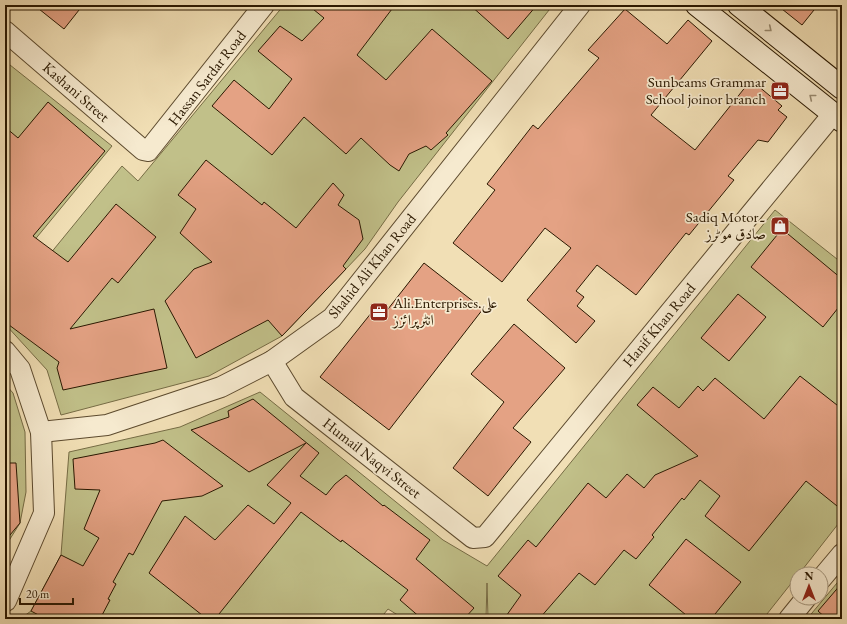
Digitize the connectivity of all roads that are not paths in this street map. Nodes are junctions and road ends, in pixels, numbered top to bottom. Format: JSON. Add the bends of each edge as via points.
{"nodes":[{"id":1,"x":264,"y":5,"type":"edge"},
{"id":2,"x":580,"y":5,"type":"edge"},
{"id":3,"x":698,"y":5,"type":"edge"},
{"id":4,"x":739,"y":5,"type":"edge"},
{"id":5,"x":5,"y":31,"type":"edge"},
{"id":6,"x":842,"y":88,"type":"edge"},
{"id":7,"x":838,"y":118,"type":"edge"},
{"id":8,"x":148,"y":151,"type":"joint"},
{"id":9,"x":5,"y":351,"type":"edge"},
{"id":10,"x":272,"y":361,"type":"junction"},
{"id":11,"x":41,"y":432,"type":"junction"},
{"id":12,"x":485,"y":537,"type":"joint"},
{"id":13,"x":842,"y":554,"type":"edge"},
{"id":14,"x":829,"y":569,"type":"edge"},
{"id":15,"x":5,"y":601,"type":"edge"},
{"id":16,"x":799,"y":606,"type":"edge"},
{"id":17,"x":788,"y":619,"type":"edge"}],
"edges":[{"from":1,"to":8,"type":"street","name":"Hassan Sardar Road"},
{"from":2,"to":10,"type":"street","name":"Shahid Ali Khan Road","via":[[332,318]]},
{"from":7,"to":3,"type":"street","one_way":true},
{"from":4,"to":6,"type":"street","one_way":true},
{"from":5,"to":8,"type":"street","name":"Kashani Street"},
{"from":7,"to":12,"type":"street","name":"Hanif Khan Road"},
{"from":9,"to":11,"type":"street","via":[[20,369]]},
{"from":10,"to":11,"type":"street","name":"Shahid Ali Khan Road","via":[[220,387],[107,425]]},
{"from":10,"to":12,"type":"street","name":"Humail Naqvi Street","via":[[294,397],[473,538]]},
{"from":11,"to":15,"type":"street","via":[[44,513]]},
{"from":13,"to":14,"type":"street"},
{"from":16,"to":17,"type":"street"}]}
